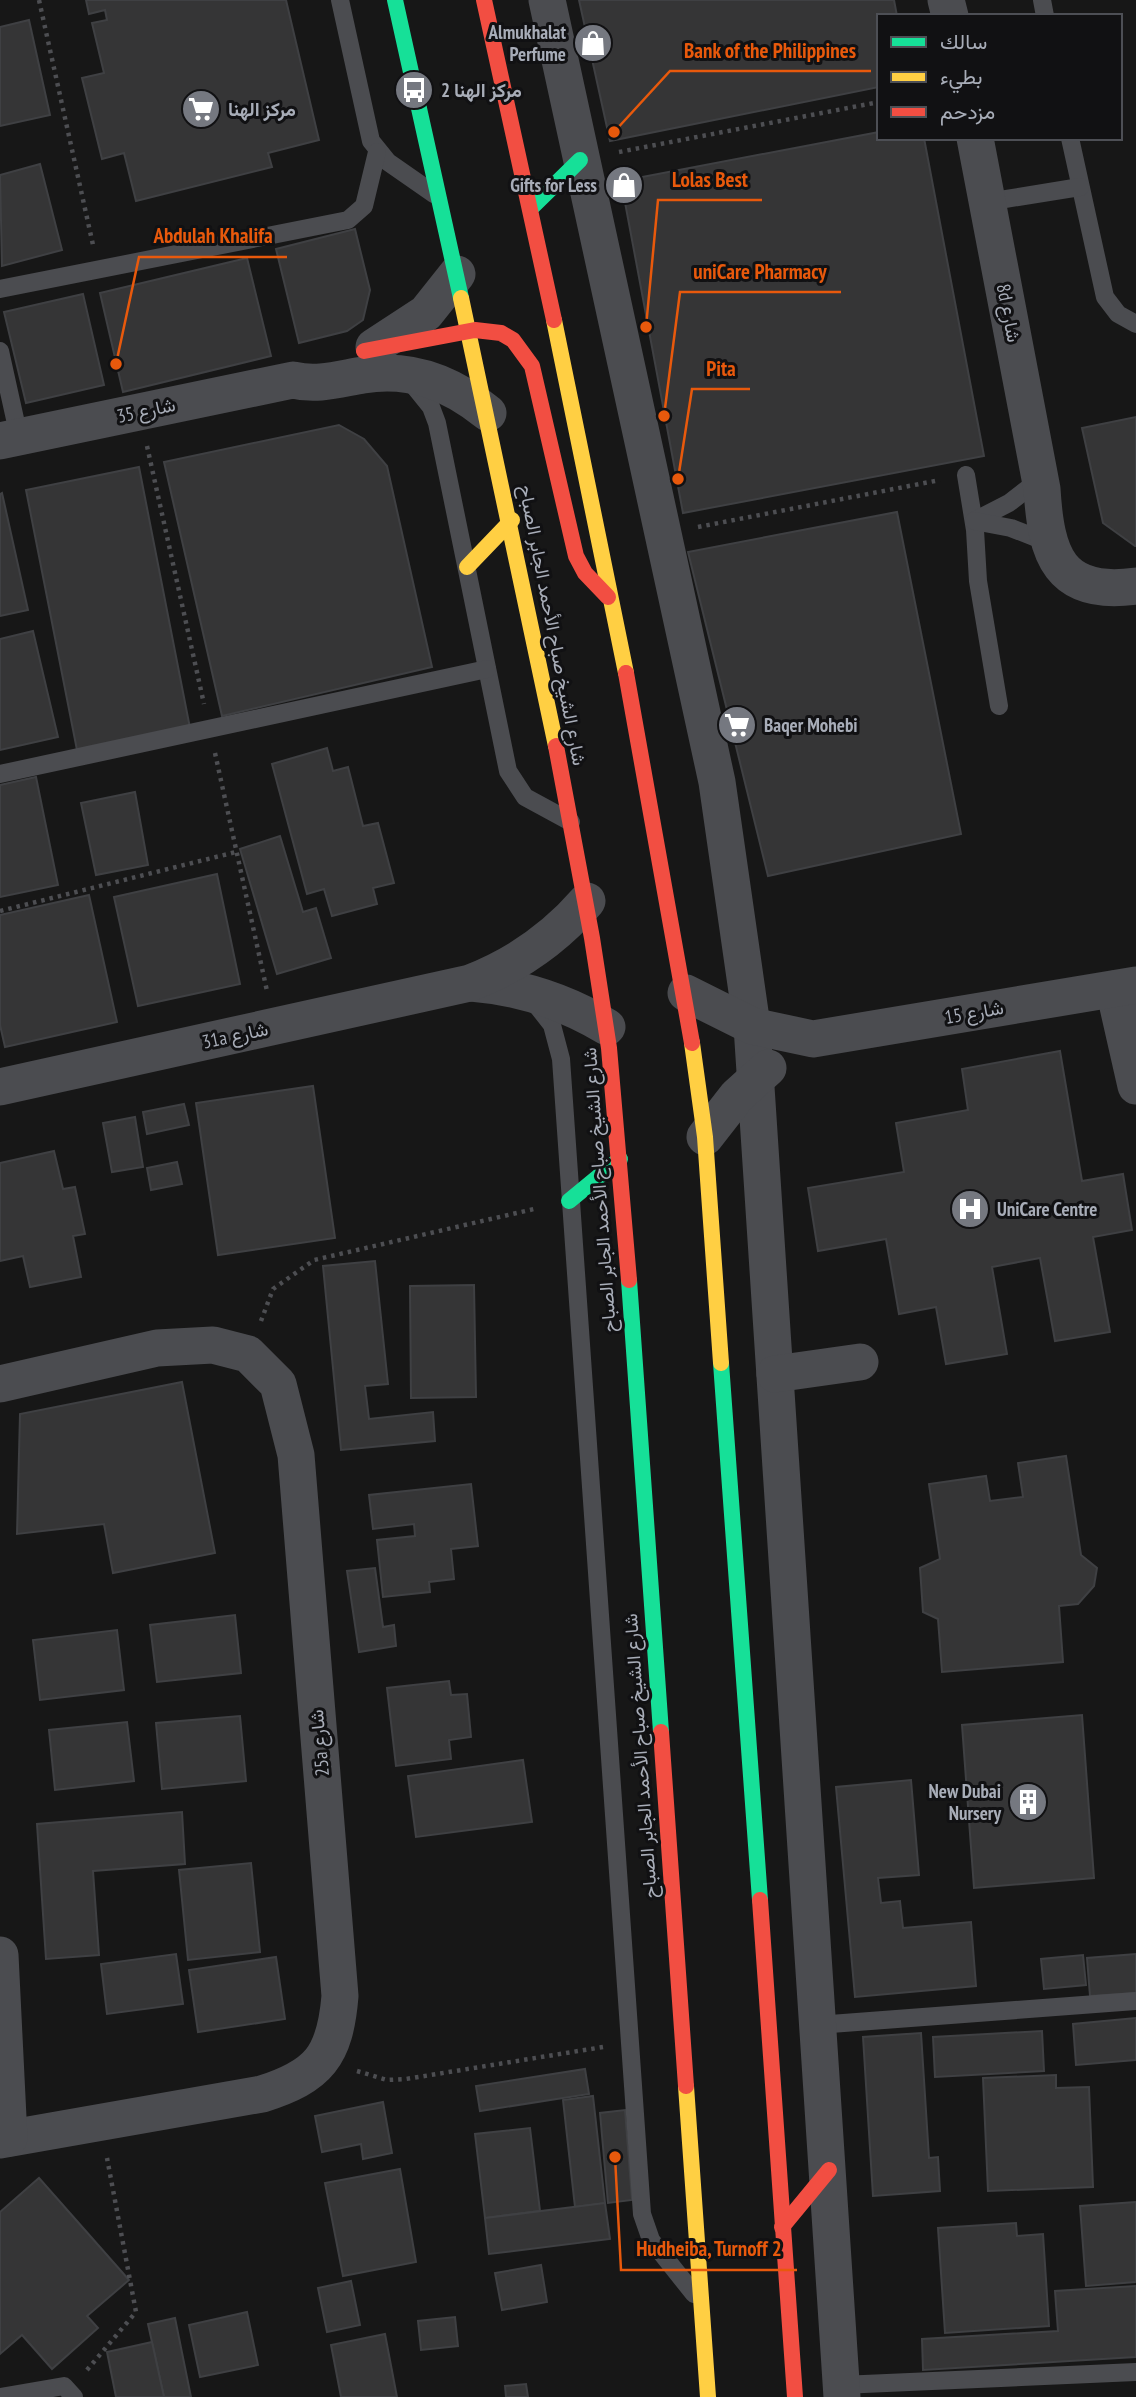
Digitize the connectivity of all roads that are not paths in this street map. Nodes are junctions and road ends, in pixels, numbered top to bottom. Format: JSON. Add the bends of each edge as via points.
{"nodes":[{"id":1,"x":340,"y":0,"type":"edge"},
{"id":2,"x":395,"y":0,"type":"edge"},
{"id":3,"x":484,"y":0,"type":"edge"},
{"id":4,"x":547,"y":0,"type":"edge"},
{"id":5,"x":975,"y":140,"type":"edge"},
{"id":6,"x":1070,"y":140,"type":"edge"},
{"id":7,"x":377,"y":152,"type":"junction"},
{"id":8,"x":580,"y":160,"type":"junction"},
{"id":9,"x":1080,"y":187,"type":"junction"},
{"id":10,"x":440,"y":198,"type":"junction"},
{"id":11,"x":987,"y":202,"type":"junction"},
{"id":12,"x":531,"y":208,"type":"junction"},
{"id":13,"x":457,"y":274,"type":"junction"},
{"id":14,"x":0,"y":289,"type":"edge"},
{"id":15,"x":1136,"y":324,"type":"edge"},
{"id":16,"x":469,"y":330,"type":"junction"},
{"id":17,"x":0,"y":351,"type":"edge"},
{"id":18,"x":365,"y":351,"type":"junction"},
{"id":19,"x":394,"y":373,"type":"junction"},
{"id":20,"x":293,"y":380,"type":"junction"},
{"id":21,"x":488,"y":413,"type":"junction"},
{"id":22,"x":9,"y":439,"type":"edge"},
{"id":23,"x":966,"y":475,"type":"road end"},
{"id":24,"x":1041,"y":484,"type":"junction"},
{"id":25,"x":512,"y":520,"type":"junction"},
{"id":26,"x":974,"y":521,"type":"junction"},
{"id":27,"x":1065,"y":555,"type":"junction"},
{"id":28,"x":467,"y":567,"type":"junction"},
{"id":29,"x":1136,"y":574,"type":"edge"},
{"id":30,"x":1136,"y":586,"type":"edge"},
{"id":31,"x":612,"y":601,"type":"junction"},
{"id":32,"x":487,"y":669,"type":"junction"},
{"id":33,"x":999,"y":706,"type":"dead end"},
{"id":34,"x":0,"y":774,"type":"edge"},
{"id":35,"x":571,"y":823,"type":"junction"},
{"id":36,"x":587,"y":901,"type":"junction"},
{"id":37,"x":470,"y":983,"type":"junction"},
{"id":38,"x":1125,"y":987,"type":"edge"},
{"id":39,"x":525,"y":991,"type":"junction"},
{"id":40,"x":686,"y":993,"type":"junction"},
{"id":41,"x":752,"y":1026,"type":"junction"},
{"id":42,"x":607,"y":1027,"type":"junction"},
{"id":43,"x":813,"y":1039,"type":"junction"},
{"id":44,"x":756,"y":1078,"type":"junction"},
{"id":45,"x":1136,"y":1086,"type":"edge"},
{"id":46,"x":0,"y":1087,"type":"edge"},
{"id":47,"x":705,"y":1138,"type":"junction"},
{"id":48,"x":620,"y":1159,"type":"junction"},
{"id":49,"x":569,"y":1201,"type":"junction"},
{"id":50,"x":860,"y":1362,"type":"dead end"},
{"id":51,"x":775,"y":1374,"type":"junction"},
{"id":52,"x":0,"y":1384,"type":"edge"},
{"id":53,"x":0,"y":1955,"type":"edge"},
{"id":54,"x":1136,"y":2001,"type":"edge"},
{"id":55,"x":817,"y":2025,"type":"junction"},
{"id":56,"x":5,"y":2139,"type":"edge"},
{"id":57,"x":829,"y":2169,"type":"junction"},
{"id":58,"x":782,"y":2227,"type":"junction"},
{"id":59,"x":702,"y":2303,"type":"junction"},
{"id":60,"x":706,"y":2359,"type":"junction"},
{"id":61,"x":1136,"y":2372,"type":"edge"},
{"id":62,"x":841,"y":2391,"type":"edge"},
{"id":63,"x":72,"y":2393,"type":"edge"},
{"id":64,"x":1,"y":2397,"type":"edge"},
{"id":65,"x":689,"y":2397,"type":"edge"},
{"id":66,"x":708,"y":2397,"type":"edge"},
{"id":67,"x":795,"y":2397,"type":"edge"}],
"edges":[{"from":1,"to":7,"type":"lane"},
{"from":2,"to":10,"type":"main road","name":"شارع الشيخ صباح الأحمد الجابر الصباح"},
{"from":3,"to":12,"type":"main road"},
{"from":4,"to":8,"type":"street"},
{"from":5,"to":11,"type":"street","name":"8d شارع"},
{"from":6,"to":9,"type":"lane"},
{"from":7,"to":10,"type":"lane"},
{"from":7,"to":14,"type":"lane","via":[[364,206],[348,220]]},
{"from":8,"to":12,"type":"main road"},
{"from":8,"to":41,"type":"street","via":[[717,782]]},
{"from":9,"to":11,"type":"lane"},
{"from":9,"to":15,"type":"lane","via":[[1105,297],[1118,314]]},
{"from":10,"to":13,"type":"main road","name":"شارع الشيخ صباح الأحمد الجابر الصباح"},
{"from":11,"to":24,"type":"street","name":"8d شارع"},
{"from":12,"to":31,"type":"main road"},
{"from":13,"to":16,"type":"main road","name":"شارع الشيخ صباح الأحمد الجابر الصباح"},
{"from":13,"to":18,"type":"street","name":"شارع 35","via":[[426,313]]},
{"from":16,"to":18,"type":"main road"},
{"from":16,"to":21,"type":"main road","name":"شارع الشيخ صباح الأحمد الجابر الصباح"},
{"from":16,"to":31,"type":"main road","via":[[497,331],[527,354],[576,556],[585,573]]},
{"from":17,"to":22,"type":"lane"},
{"from":18,"to":20,"type":"street","name":"شارع 35"},
{"from":19,"to":20,"type":"street","name":"شارع 35","via":[[316,383]]},
{"from":19,"to":21,"type":"street","name":"شارع 35","via":[[445,384]]},
{"from":19,"to":28,"type":"lane","via":[[422,393],[438,423]]},
{"from":20,"to":22,"type":"street","name":"شارع 35"},
{"from":21,"to":25,"type":"main road","name":"شارع الشيخ صباح الأحمد الجابر الصباح"},
{"from":23,"to":26,"type":"lane"},
{"from":24,"to":26,"type":"lane"},
{"from":24,"to":27,"type":"street","name":"8d شارع"},
{"from":25,"to":28,"type":"main road"},
{"from":25,"to":35,"type":"main road","name":"شارع الشيخ صباح الأحمد الجابر الصباح"},
{"from":26,"to":27,"type":"lane","via":[[1011,528]]},
{"from":26,"to":33,"type":"lane","via":[[978,581]]},
{"from":27,"to":29,"type":"street"},
{"from":27,"to":30,"type":"street","via":[[1098,587]]},
{"from":28,"to":32,"type":"lane"},
{"from":31,"to":40,"type":"main road"},
{"from":32,"to":34,"type":"lane"},
{"from":32,"to":35,"type":"lane","via":[[514,785],[538,806]]},
{"from":35,"to":36,"type":"main road","name":"شارع الشيخ صباح الأحمد الجابر الصباح"},
{"from":36,"to":37,"type":"street","name":"31a شارع","via":[[568,923],[522,959]]},
{"from":36,"to":42,"type":"main road","name":"شارع الشيخ صباح الأحمد الجابر الصباح"},
{"from":37,"to":39,"type":"street","name":"31a شارع"},
{"from":37,"to":46,"type":"street","name":"31a شارع"},
{"from":38,"to":43,"type":"street","name":"شارع 15"},
{"from":38,"to":45,"type":"street"},
{"from":39,"to":42,"type":"street","name":"31a شارع","via":[[568,1005]]},
{"from":39,"to":49,"type":"lane","via":[[552,1025],[558,1042]]},
{"from":40,"to":41,"type":"street","name":"شارع 15"},
{"from":40,"to":47,"type":"main road"},
{"from":41,"to":43,"type":"street","name":"شارع 15"},
{"from":41,"to":44,"type":"street"},
{"from":42,"to":48,"type":"main road","name":"شارع الشيخ صباح الأحمد الجابر الصباح"},
{"from":43,"to":44,"type":"street","name":"شارع 15"},
{"from":44,"to":47,"type":"street","name":"شارع 15"},
{"from":44,"to":51,"type":"street"},
{"from":47,"to":58,"type":"main road"},
{"from":48,"to":49,"type":"main road"},
{"from":48,"to":59,"type":"main road","name":"شارع الشيخ صباح الأحمد الجابر الصباح"},
{"from":49,"to":59,"type":"lane","via":[[645,2227]]},
{"from":50,"to":51,"type":"street"},
{"from":51,"to":55,"type":"street"},
{"from":52,"to":56,"type":"street","name":"25a شارع","via":[[157,1348],[213,1345],[248,1354],[278,1384],[296,1455],[340,1996],[337,2031],[321,2061],[295,2084],[262,2094]]},
{"from":53,"to":56,"type":"street"},
{"from":54,"to":55,"type":"lane"},
{"from":55,"to":57,"type":"street"},
{"from":57,"to":58,"type":"main road"},
{"from":57,"to":62,"type":"street"},
{"from":58,"to":67,"type":"main road"},
{"from":59,"to":60,"type":"main road","name":"شارع الشيخ صباح الأحمد الجابر الصباح"},
{"from":60,"to":65,"type":"street"},
{"from":60,"to":66,"type":"main road","name":"شارع الشيخ صباح الأحمد الجابر الصباح"},
{"from":61,"to":62,"type":"lane"},
{"from":63,"to":64,"type":"lane","via":[[64,2386]]}]}
